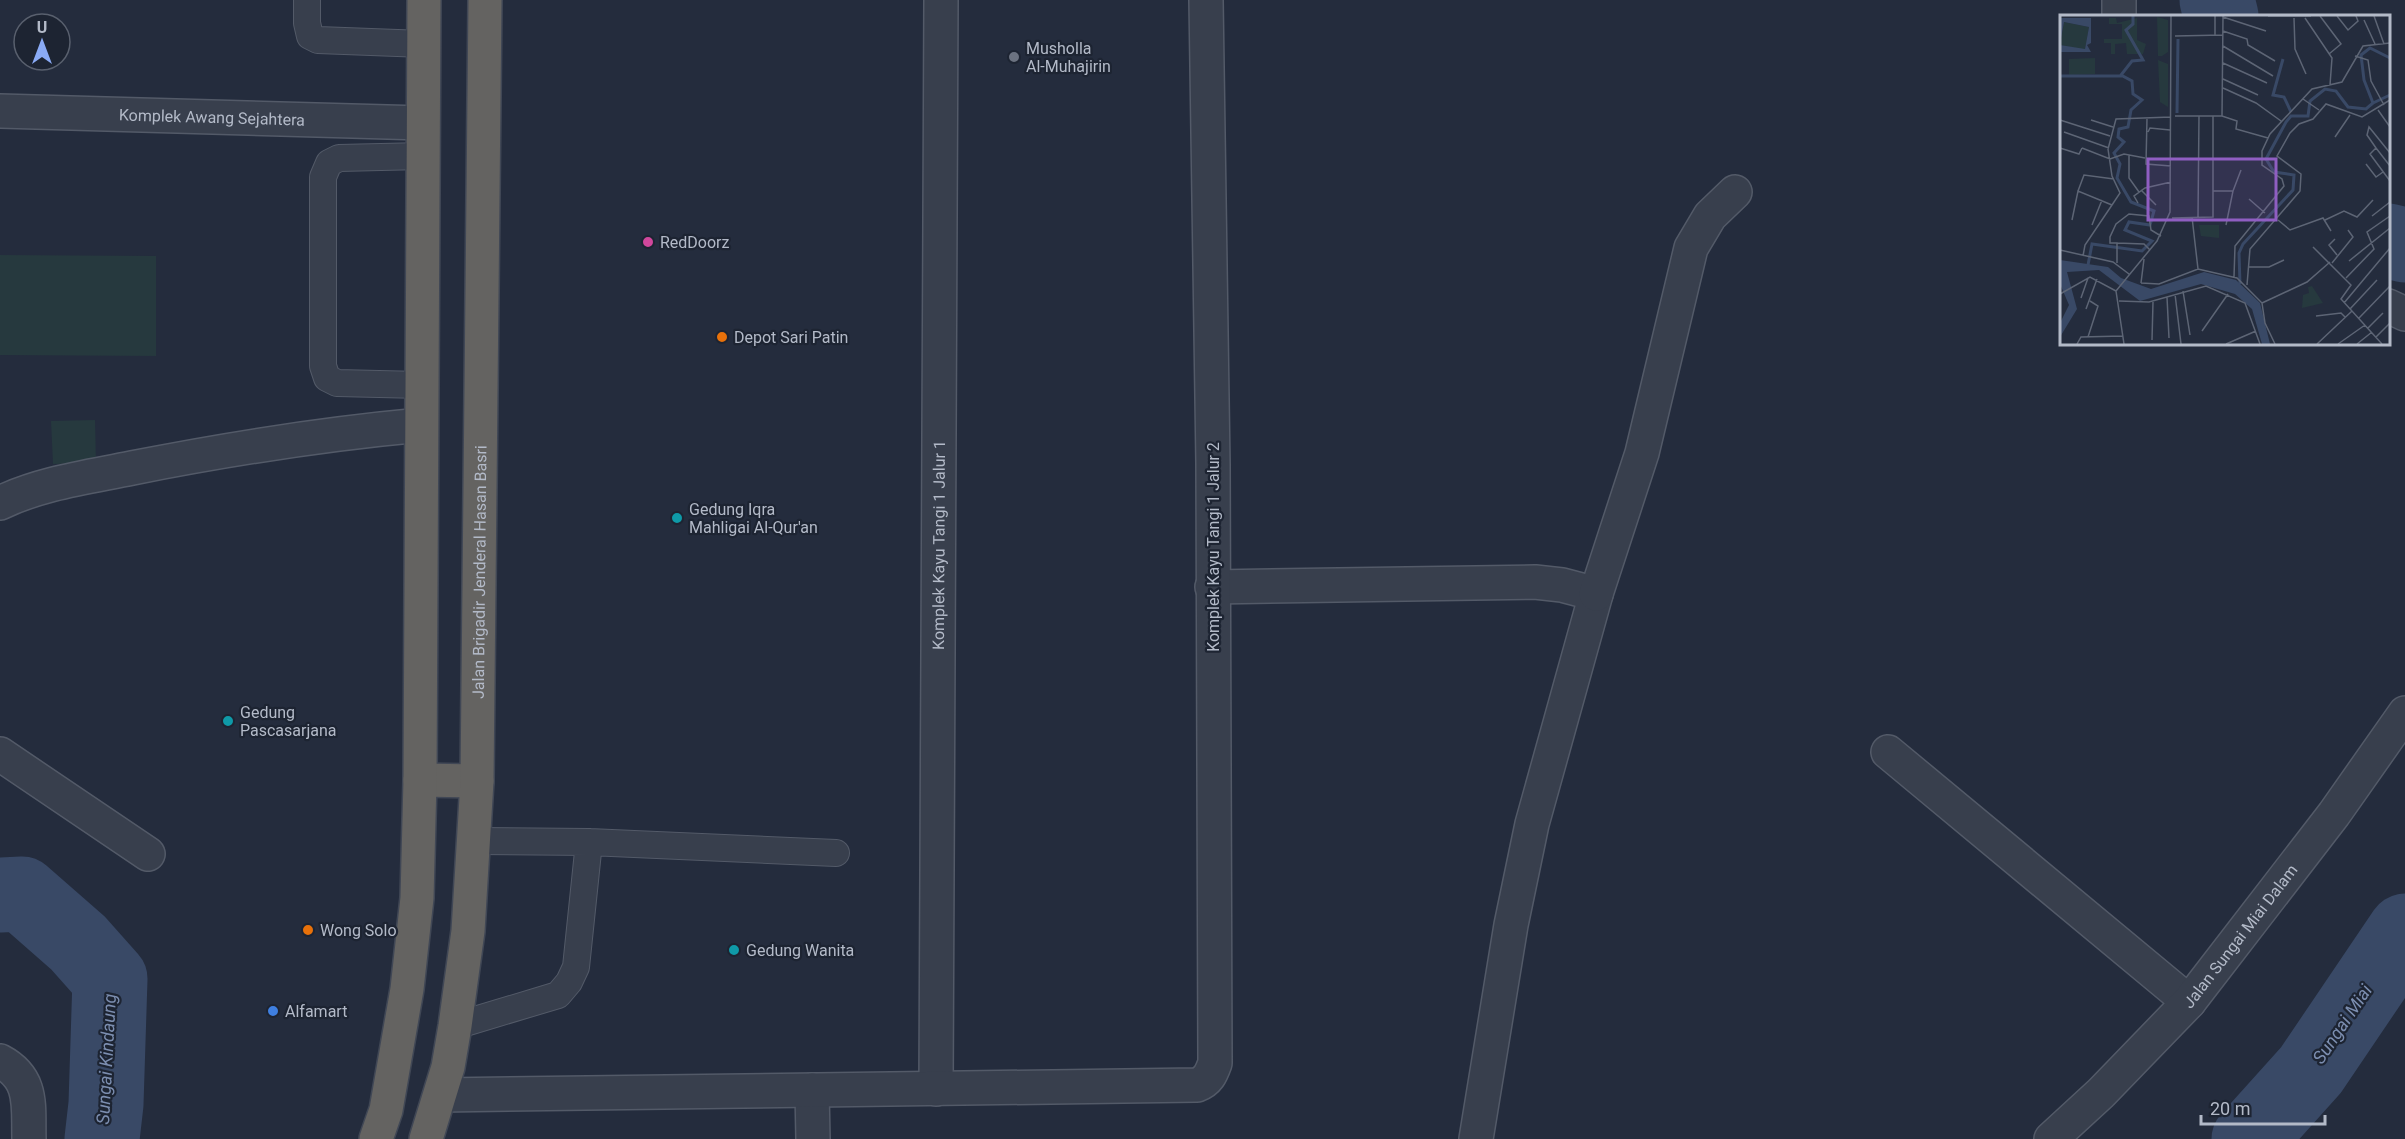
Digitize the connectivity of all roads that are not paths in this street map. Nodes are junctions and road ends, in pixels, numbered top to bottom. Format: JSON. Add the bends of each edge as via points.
{"nodes":[{"id":1,"x":307,"y":0,"type":"edge"},
{"id":2,"x":424,"y":0,"type":"edge"},
{"id":3,"x":485,"y":0,"type":"edge"},
{"id":4,"x":941,"y":0,"type":"edge"},
{"id":5,"x":1206,"y":0,"type":"edge"},
{"id":6,"x":424,"y":44,"type":"junction"},
{"id":7,"x":0,"y":111,"type":"edge"},
{"id":8,"x":423,"y":123,"type":"junction"},
{"id":9,"x":423,"y":156,"type":"junction"},
{"id":10,"x":1735,"y":192,"type":"dead end"},
{"id":11,"x":2390,"y":307,"type":"edge"},
{"id":12,"x":2405,"y":314,"type":"edge"},
{"id":13,"x":421,"y":385,"type":"junction"},
{"id":14,"x":421,"y":425,"type":"junction"},
{"id":15,"x":0,"y":503,"type":"edge"},
{"id":16,"x":1212,"y":587,"type":"junction"},
{"id":17,"x":1596,"y":594,"type":"junction"},
{"id":18,"x":2405,"y":713,"type":"edge"},
{"id":19,"x":1888,"y":752,"type":"dead end"},
{"id":20,"x":0,"y":754,"type":"edge"},
{"id":21,"x":420,"y":780,"type":"junction"},
{"id":22,"x":477,"y":781,"type":"junction"},
{"id":23,"x":474,"y":841,"type":"junction"},
{"id":24,"x":589,"y":842,"type":"junction"},
{"id":25,"x":836,"y":853,"type":"dead end"},
{"id":26,"x":148,"y":854,"type":"dead end"},
{"id":27,"x":2189,"y":1002,"type":"junction"},
{"id":28,"x":455,"y":1026,"type":"junction"},
{"id":29,"x":0,"y":1061,"type":"edge"},
{"id":30,"x":936,"y":1089,"type":"junction"},
{"id":31,"x":812,"y":1090,"type":"junction"},
{"id":32,"x":441,"y":1095,"type":"junction"},
{"id":33,"x":29,"y":1139,"type":"edge"},
{"id":34,"x":376,"y":1139,"type":"edge"},
{"id":35,"x":426,"y":1139,"type":"edge"},
{"id":36,"x":813,"y":1139,"type":"edge"},
{"id":37,"x":1476,"y":1139,"type":"edge"},
{"id":38,"x":2051,"y":1139,"type":"edge"}],
"edges":[{"from":1,"to":6,"type":"lane","via":[[310,36],[318,40]]},
{"from":2,"to":6,"type":"highway"},
{"from":3,"to":22,"type":"highway","name":"Jalan Brigadir Jenderal Hasan Basri"},
{"from":4,"to":30,"type":"street","name":"Komplek Kayu Tangi 1 Jalur 1"},
{"from":5,"to":16,"type":"street","name":"Komplek Kayu Tangi 1 Jalur 2"},
{"from":6,"to":8,"type":"highway"},
{"from":7,"to":8,"type":"street","name":"Komplek Awang Sejahtera"},
{"from":8,"to":9,"type":"highway"},
{"from":9,"to":13,"type":"highway"},
{"from":9,"to":13,"type":"lane","via":[[339,158],[329,163],[323,177],[323,366],[327,378],[336,383]]},
{"from":10,"to":17,"type":"street","via":[[1710,216],[1691,248],[1642,453]]},
{"from":11,"to":12,"type":"street"},
{"from":13,"to":14,"type":"highway"},
{"from":14,"to":15,"type":"street","via":[[332,434],[188,457],[64,482]]},
{"from":14,"to":21,"type":"highway"},
{"from":16,"to":17,"type":"street","via":[[1535,582]]},
{"from":16,"to":30,"type":"street","name":"Komplek Kayu Tangi 1 Jalur 2","via":[[1215,1063],[1210,1076],[1197,1085]]},
{"from":17,"to":37,"type":"street","via":[[1532,824]]},
{"from":18,"to":27,"type":"street","name":"Jalan Sungai Miai Dalam","via":[[2334,814]]},
{"from":19,"to":27,"type":"street"},
{"from":20,"to":26,"type":"street"},
{"from":21,"to":22,"type":"highway"},
{"from":21,"to":34,"type":"highway","via":[[417,898],[407,988],[386,1110]]},
{"from":22,"to":23,"type":"highway","name":"Jalan Brigadir Jenderal Hasan Basri"},
{"from":23,"to":24,"type":"lane"},
{"from":23,"to":28,"type":"highway","name":"Jalan Brigadir Jenderal Hasan Basri","via":[[468,931]]},
{"from":24,"to":25,"type":"lane"},
{"from":24,"to":28,"type":"lane","via":[[576,967],[569,982],[558,995]]},
{"from":27,"to":38,"type":"street","name":"Jalan Sungai Miai Dalam"},
{"from":28,"to":32,"type":"highway","name":"Jalan Brigadir Jenderal Hasan Basri"},
{"from":29,"to":33,"type":"street","via":[[24,1082]]},
{"from":30,"to":31,"type":"street"},
{"from":31,"to":32,"type":"street"},
{"from":31,"to":36,"type":"street"},
{"from":32,"to":35,"type":"highway","name":"Jalan Brigadir Jenderal Hasan Basri"}]}
